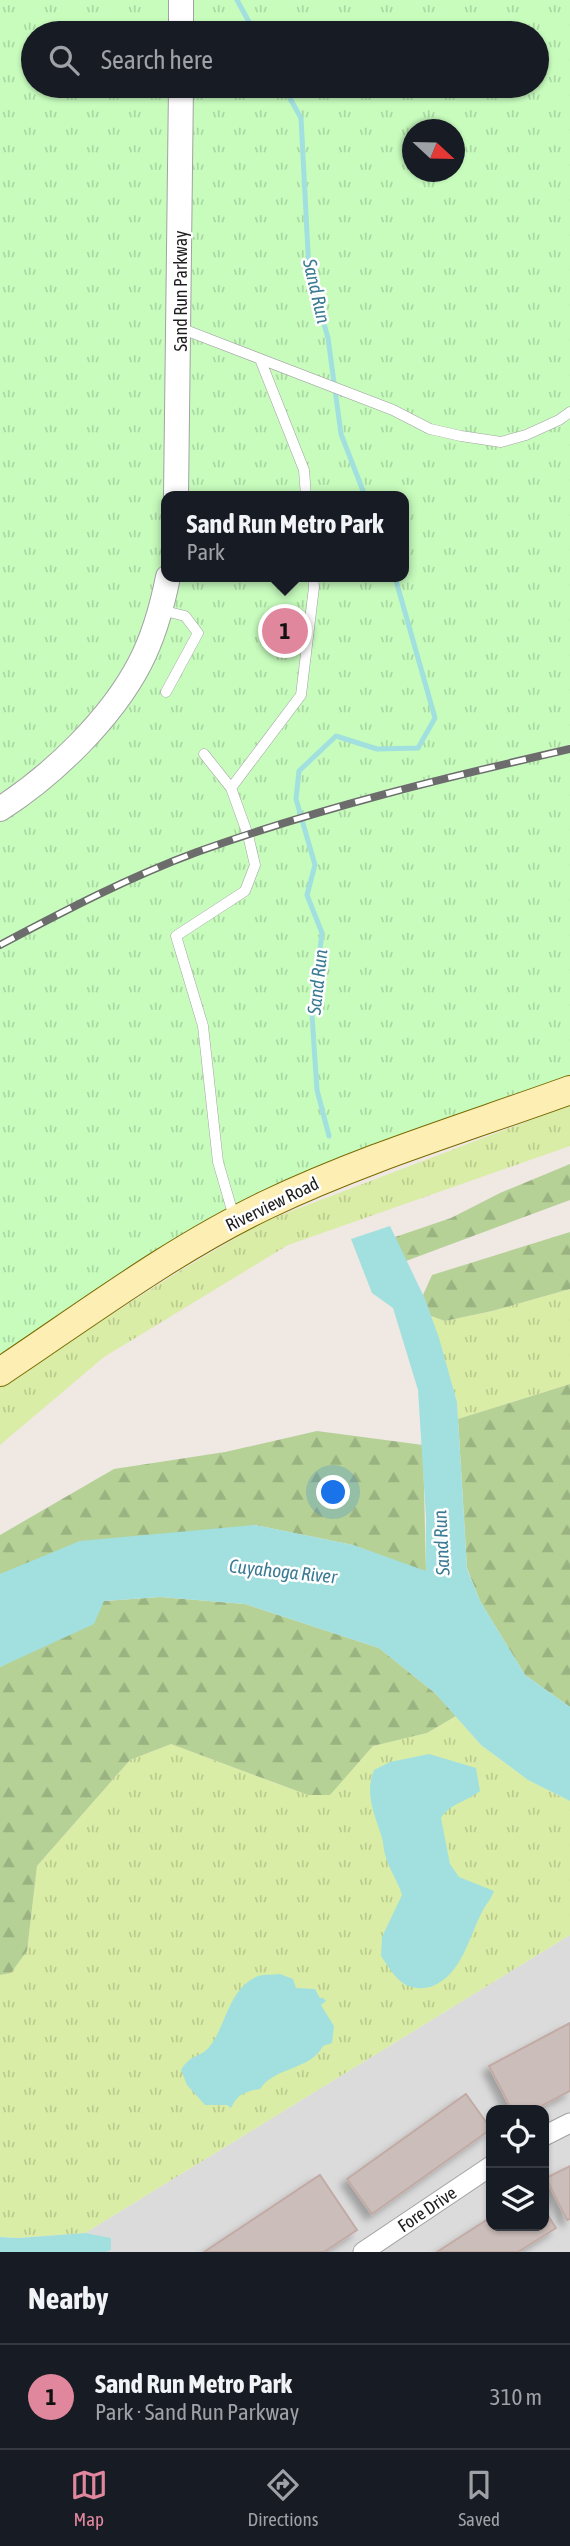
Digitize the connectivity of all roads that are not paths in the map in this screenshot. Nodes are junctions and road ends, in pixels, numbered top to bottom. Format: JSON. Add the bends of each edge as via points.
{"nodes":[{"id":1,"x":181,"y":0,"type":"edge"},
{"id":2,"x":181,"y":21,"type":"edge"},
{"id":3,"x":181,"y":98,"type":"edge"},
{"id":4,"x":180,"y":328,"type":"junction"},
{"id":5,"x":260,"y":359,"type":"junction"},
{"id":6,"x":570,"y":412,"type":"edge"},
{"id":7,"x":176,"y":491,"type":"edge"},
{"id":8,"x":306,"y":491,"type":"edge"},
{"id":9,"x":167,"y":582,"type":"edge"},
{"id":10,"x":314,"y":582,"type":"edge"},
{"id":11,"x":160,"y":610,"type":"junction"},
{"id":12,"x":166,"y":692,"type":"dead end"},
{"id":13,"x":204,"y":754,"type":"dead end"},
{"id":14,"x":231,"y":788,"type":"junction"},
{"id":15,"x":0,"y":809,"type":"edge"},
{"id":16,"x":570,"y":1090,"type":"edge"},
{"id":17,"x":236,"y":1222,"type":"junction"},
{"id":18,"x":0,"y":1372,"type":"edge"},
{"id":19,"x":570,"y":2123,"type":"edge"},
{"id":20,"x":549,"y":2134,"type":"edge"},
{"id":21,"x":488,"y":2168,"type":"edge"},
{"id":22,"x":363,"y":2252,"type":"edge"}],
"edges":[{"from":1,"to":2,"type":"street"},
{"from":3,"to":4,"type":"street","name":"Sand Run Parkway"},
{"from":4,"to":5,"type":"lane"},
{"from":4,"to":7,"type":"street","name":"Sand Run Parkway"},
{"from":5,"to":6,"type":"lane","via":[[430,429],[501,442],[526,435]]},
{"from":5,"to":8,"type":"lane","via":[[304,470]]},
{"from":9,"to":11,"type":"street"},
{"from":10,"to":14,"type":"lane","via":[[301,695]]},
{"from":11,"to":12,"type":"lane","via":[[185,616],[198,633]]},
{"from":11,"to":15,"type":"street","via":[[140,664],[105,715],[40,780]]},
{"from":13,"to":14,"type":"lane"},
{"from":14,"to":17,"type":"lane","via":[[255,865],[244,891],[176,936],[203,1026],[218,1162]]},
{"from":16,"to":17,"type":"main road","name":"Riverview Road","via":[[334,1174]]},
{"from":17,"to":18,"type":"main road","name":"Riverview Road","via":[[166,1262]]},
{"from":19,"to":20,"type":"street"},
{"from":21,"to":22,"type":"street","name":"Fore Drive"}]}
